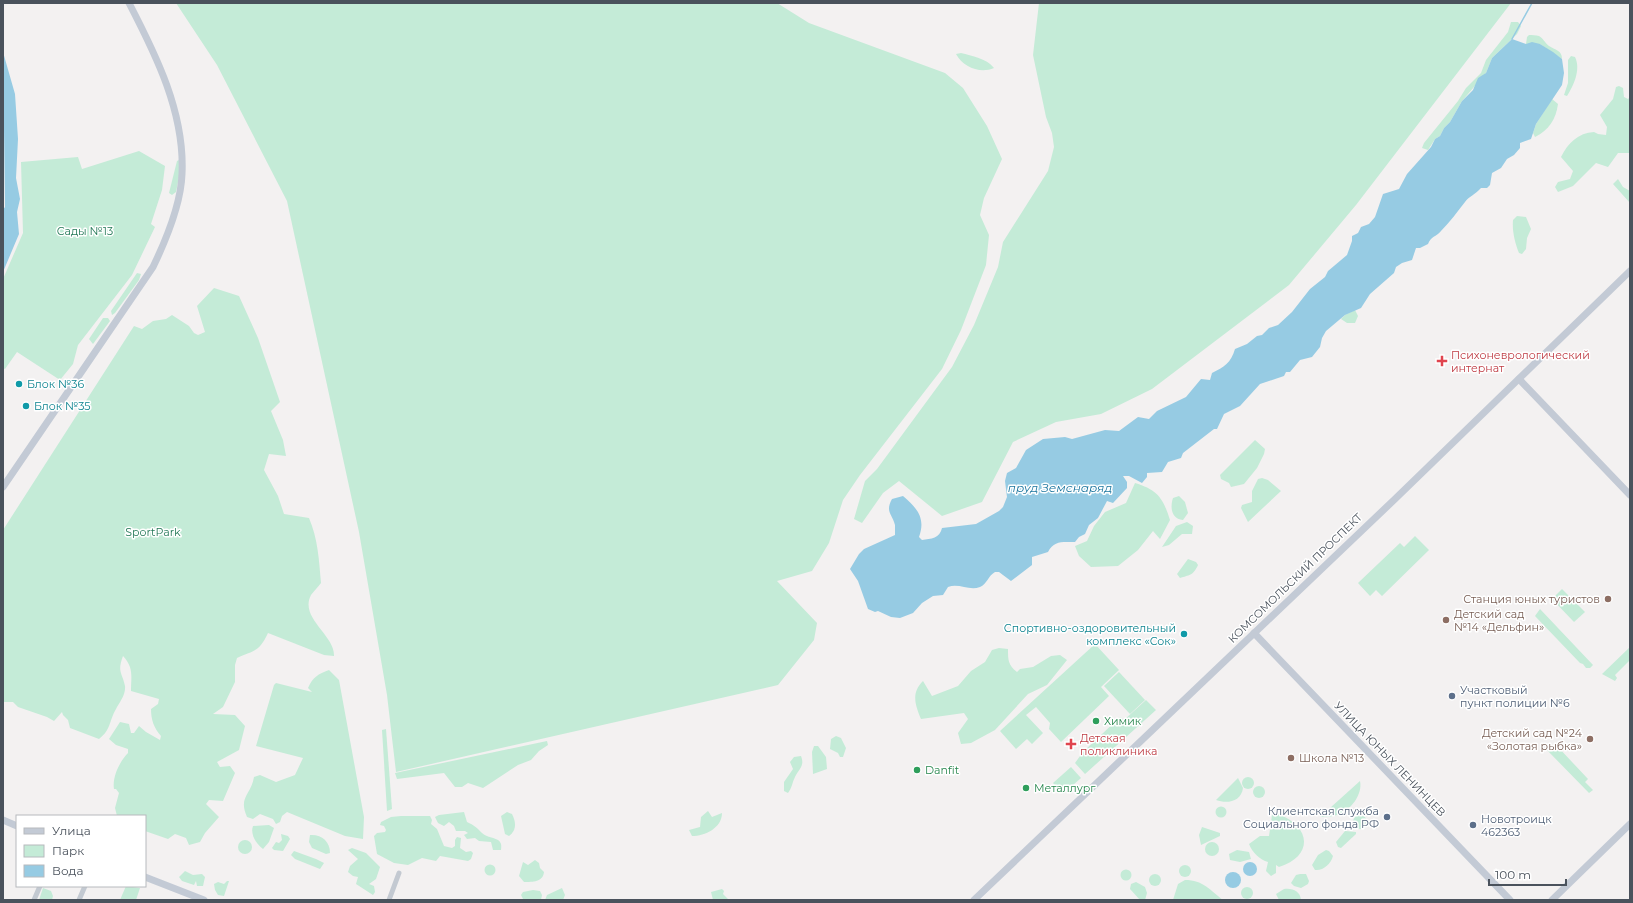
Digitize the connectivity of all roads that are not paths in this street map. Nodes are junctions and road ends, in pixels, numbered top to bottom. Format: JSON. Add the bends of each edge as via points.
{"nodes":[{"id":1,"x":129,"y":3,"type":"edge"},
{"id":2,"x":1630,"y":271,"type":"edge"},
{"id":3,"x":1519,"y":379,"type":"junction"},
{"id":4,"x":3,"y":487,"type":"edge"},
{"id":5,"x":1630,"y":495,"type":"edge"},
{"id":6,"x":1254,"y":634,"type":"junction"},
{"id":7,"x":3,"y":820,"type":"edge"},
{"id":8,"x":1630,"y":824,"type":"edge"},
{"id":9,"x":16,"y":826,"type":"edge"},
{"id":10,"x":399,"y":873,"type":"dead end"},
{"id":11,"x":146,"y":877,"type":"edge"},
{"id":12,"x":40,"y":887,"type":"edge"},
{"id":13,"x":85,"y":887,"type":"edge"},
{"id":14,"x":34,"y":900,"type":"edge"},
{"id":15,"x":79,"y":900,"type":"edge"},
{"id":16,"x":204,"y":900,"type":"edge"},
{"id":17,"x":389,"y":900,"type":"edge"},
{"id":18,"x":974,"y":900,"type":"edge"},
{"id":19,"x":1510,"y":900,"type":"edge"},
{"id":20,"x":1552,"y":900,"type":"edge"}],
"edges":[{"from":1,"to":4,"type":"street","via":[[167,87],[178,125],[182,147],[182,174],[173,214],[153,267]]},
{"from":2,"to":3,"type":"street","name":"КОМСОМОЛЬСКИЙ ПРОСПЕКТ"},
{"from":3,"to":5,"type":"street"},
{"from":3,"to":6,"type":"street","name":"КОМСОМОЛЬСКИЙ ПРОСПЕКТ"},
{"from":6,"to":18,"type":"street","name":"КОМСОМОЛЬСКИЙ ПРОСПЕКТ"},
{"from":6,"to":19,"type":"street","name":"УЛИЦА ЮНЫХ ЛЕНИНЦЕВ"},
{"from":7,"to":9,"type":"street"},
{"from":8,"to":20,"type":"street"},
{"from":10,"to":17,"type":"street"},
{"from":11,"to":16,"type":"street"},
{"from":12,"to":14,"type":"street"},
{"from":13,"to":15,"type":"street"}]}
